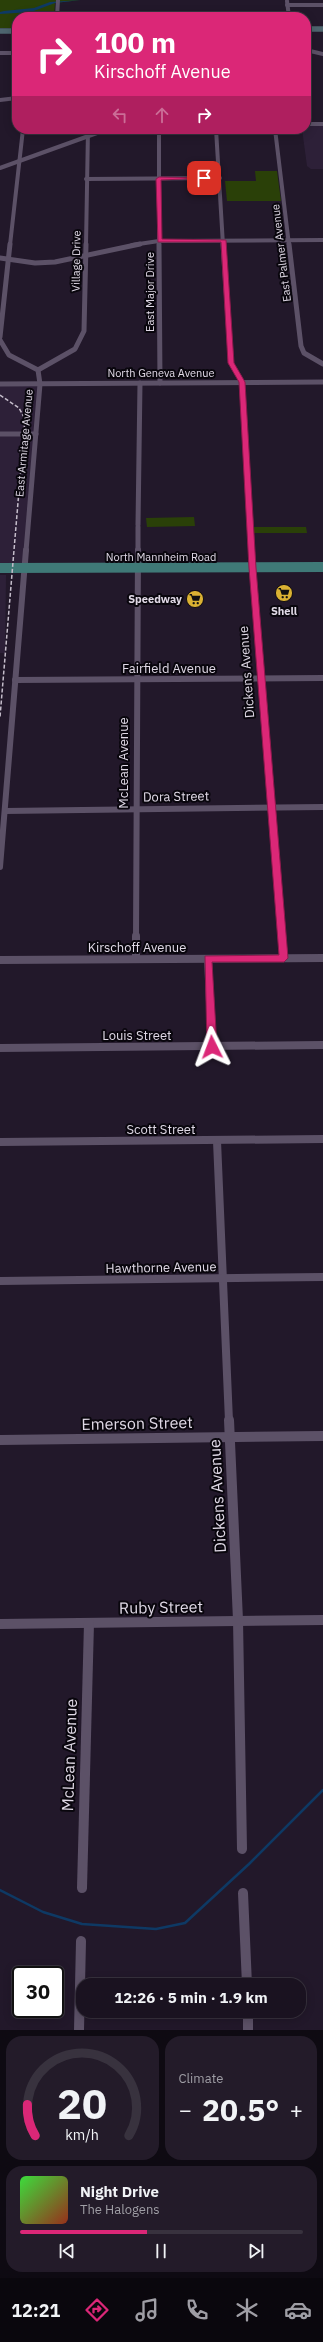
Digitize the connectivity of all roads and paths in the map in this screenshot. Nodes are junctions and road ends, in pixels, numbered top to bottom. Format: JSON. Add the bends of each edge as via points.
{"nodes":[{"id":1,"x":286,"y":0,"type":"edge"},
{"id":2,"x":58,"y":1,"type":"edge"},
{"id":3,"x":323,"y":4,"type":"edge"},
{"id":4,"x":287,"y":5,"type":"junction"},
{"id":5,"x":57,"y":12,"type":"edge"},
{"id":6,"x":288,"y":12,"type":"edge"},
{"id":7,"x":311,"y":29,"type":"edge"},
{"id":8,"x":323,"y":29,"type":"edge"},
{"id":9,"x":0,"y":31,"type":"edge"},
{"id":10,"x":12,"y":31,"type":"edge"},
{"id":11,"x":311,"y":51,"type":"edge"},
{"id":12,"x":0,"y":53,"type":"edge"},
{"id":13,"x":12,"y":53,"type":"edge"},
{"id":14,"x":323,"y":54,"type":"edge"},
{"id":15,"x":12,"y":99,"type":"edge"},
{"id":16,"x":0,"y":100,"type":"edge"},
{"id":17,"x":311,"y":124,"type":"edge"},
{"id":18,"x":323,"y":124,"type":"edge"},
{"id":19,"x":23,"y":134,"type":"edge"},
{"id":20,"x":94,"y":134,"type":"edge"},
{"id":21,"x":159,"y":134,"type":"edge"},
{"id":22,"x":216,"y":134,"type":"edge"},
{"id":23,"x":276,"y":134,"type":"edge"},
{"id":24,"x":88,"y":136,"type":"junction"},
{"id":25,"x":20,"y":161,"type":"junction"},
{"id":26,"x":0,"y":168,"type":"edge"},
{"id":27,"x":220,"y":178,"type":"junction"},
{"id":28,"x":86,"y":179,"type":"junction"},
{"id":29,"x":159,"y":179,"type":"junction"},
{"id":30,"x":224,"y":240,"type":"junction"},
{"id":31,"x":289,"y":240,"type":"junction"},
{"id":32,"x":323,"y":240,"type":"edge"},
{"id":33,"x":160,"y":241,"type":"junction"},
{"id":34,"x":85,"y":255,"type":"junction"},
{"id":35,"x":0,"y":258,"type":"edge"},
{"id":36,"x":9,"y":259,"type":"junction"},
{"id":37,"x":0,"y":337,"type":"edge"},
{"id":38,"x":0,"y":340,"type":"edge"},
{"id":39,"x":323,"y":364,"type":"edge"},
{"id":40,"x":38,"y":370,"type":"junction"},
{"id":41,"x":242,"y":382,"type":"junction"},
{"id":42,"x":323,"y":382,"type":"edge"},
{"id":43,"x":140,"y":383,"type":"junction"},
{"id":44,"x":160,"y":383,"type":"junction"},
{"id":45,"x":0,"y":384,"type":"edge"},
{"id":46,"x":40,"y":384,"type":"junction"},
{"id":47,"x":0,"y":434,"type":"edge"},
{"id":48,"x":36,"y":434,"type":"junction"},
{"id":49,"x":323,"y":567,"type":"edge"},
{"id":50,"x":0,"y":568,"type":"edge"},
{"id":51,"x":23,"y":568,"type":"junction"},
{"id":52,"x":138,"y":568,"type":"junction"},
{"id":53,"x":252,"y":568,"type":"junction"},
{"id":54,"x":323,"y":678,"type":"edge"},
{"id":55,"x":261,"y":679,"type":"junction"},
{"id":56,"x":15,"y":680,"type":"junction"},
{"id":57,"x":138,"y":680,"type":"junction"},
{"id":58,"x":271,"y":807,"type":"junction"},
{"id":59,"x":323,"y":807,"type":"edge"},
{"id":60,"x":137,"y":809,"type":"junction"},
{"id":61,"x":5,"y":811,"type":"junction"},
{"id":62,"x":0,"y":867,"type":"edge"},
{"id":63,"x":284,"y":958,"type":"junction"},
{"id":64,"x":323,"y":958,"type":"edge"},
{"id":65,"x":136,"y":959,"type":"junction"},
{"id":66,"x":208,"y":959,"type":"junction"},
{"id":67,"x":0,"y":960,"type":"edge"},
{"id":68,"x":323,"y":1045,"type":"edge"},
{"id":69,"x":212,"y":1047,"type":"junction"},
{"id":70,"x":0,"y":1048,"type":"edge"},
{"id":71,"x":323,"y":1139,"type":"edge"},
{"id":72,"x":217,"y":1141,"type":"junction"},
{"id":73,"x":0,"y":1142,"type":"edge"},
{"id":74,"x":323,"y":1277,"type":"edge"},
{"id":75,"x":222,"y":1278,"type":"junction"},
{"id":76,"x":0,"y":1281,"type":"edge"},
{"id":77,"x":323,"y":1436,"type":"edge"},
{"id":78,"x":230,"y":1437,"type":"junction"},
{"id":79,"x":0,"y":1440,"type":"edge"},
{"id":80,"x":238,"y":1620,"type":"junction"},
{"id":81,"x":323,"y":1620,"type":"edge"},
{"id":82,"x":89,"y":1623,"type":"junction"},
{"id":83,"x":0,"y":1624,"type":"edge"},
{"id":84,"x":242,"y":1849,"type":"dead end"},
{"id":85,"x":82,"y":1888,"type":"dead end"},
{"id":86,"x":243,"y":1893,"type":"dead end"},
{"id":87,"x":81,"y":1942,"type":"dead end"},
{"id":88,"x":247,"y":1978,"type":"edge"},
{"id":89,"x":248,"y":2018,"type":"edge"},
{"id":90,"x":79,"y":2030,"type":"edge"},
{"id":91,"x":248,"y":2030,"type":"edge"}],
"edges":[{"from":1,"to":4,"type":"street"},
{"from":2,"to":5,"type":"street"},
{"from":3,"to":4,"type":"street"},
{"from":4,"to":6,"type":"street"},
{"from":7,"to":8,"type":"main road"},
{"from":9,"to":10,"type":"main road"},
{"from":11,"to":14,"type":"street"},
{"from":12,"to":13,"type":"street"},
{"from":15,"to":16,"type":"street"},
{"from":17,"to":18,"type":"street"},
{"from":19,"to":25,"type":"street"},
{"from":20,"to":24,"type":"street"},
{"from":21,"to":29,"type":"street","name":"East Major Drive"},
{"from":22,"to":27,"type":"street"},
{"from":23,"to":31,"type":"street","name":"East Palmer Avenue"},
{"from":24,"to":25,"type":"street"},
{"from":24,"to":28,"type":"street","name":"Village Drive"},
{"from":25,"to":26,"type":"street"},
{"from":25,"to":36,"type":"street"},
{"from":27,"to":29,"type":"street"},
{"from":27,"to":30,"type":"street"},
{"from":28,"to":29,"type":"street"},
{"from":28,"to":34,"type":"street","name":"Village Drive"},
{"from":29,"to":33,"type":"street","name":"East Major Drive"},
{"from":30,"to":31,"type":"street"},
{"from":30,"to":33,"type":"street"},
{"from":30,"to":41,"type":"street","via":[[231,363]]},
{"from":31,"to":32,"type":"street"},
{"from":31,"to":39,"type":"street","name":"East Palmer Avenue","via":[[301,346],[304,353]]},
{"from":33,"to":34,"type":"street","via":[[121,246]]},
{"from":33,"to":44,"type":"street","name":"East Major Drive"},
{"from":34,"to":36,"type":"street","via":[[44,263]]},
{"from":34,"to":40,"type":"street","name":"Village Drive","via":[[84,331],[81,340],[75,349]]},
{"from":35,"to":36,"type":"street"},
{"from":36,"to":37,"type":"street"},
{"from":38,"to":40,"type":"street","via":[[1,347],[6,351]]},
{"from":40,"to":46,"type":"street","name":"East Armitage Avenue"},
{"from":41,"to":42,"type":"street","name":"North Geneva Avenue"},
{"from":41,"to":44,"type":"street","name":"North Geneva Avenue"},
{"from":41,"to":53,"type":"street","name":"Dickens Avenue"},
{"from":43,"to":44,"type":"street","name":"North Geneva Avenue"},
{"from":43,"to":46,"type":"street","name":"North Geneva Avenue"},
{"from":43,"to":52,"type":"street"},
{"from":45,"to":46,"type":"street","name":"North Geneva Avenue"},
{"from":46,"to":48,"type":"street","name":"East Armitage Avenue"},
{"from":47,"to":48,"type":"street"},
{"from":48,"to":51,"type":"street","name":"East Armitage Avenue"},
{"from":49,"to":53,"type":"main road","name":"North Mannheim Road"},
{"from":50,"to":51,"type":"main road","name":"North Mannheim Road"},
{"from":51,"to":52,"type":"main road","name":"North Mannheim Road"},
{"from":51,"to":56,"type":"street","name":"East Armitage Avenue"},
{"from":52,"to":53,"type":"main road","name":"North Mannheim Road"},
{"from":52,"to":57,"type":"street","name":"McLean Avenue"},
{"from":53,"to":55,"type":"street","name":"Dickens Avenue"},
{"from":54,"to":55,"type":"street","name":"Fairfield Avenue"},
{"from":55,"to":57,"type":"street","name":"Fairfield Avenue"},
{"from":55,"to":58,"type":"street","name":"Dickens Avenue"},
{"from":56,"to":57,"type":"street","name":"Fairfield Avenue"},
{"from":56,"to":61,"type":"street","name":"East Armitage Avenue"},
{"from":57,"to":60,"type":"street","name":"McLean Avenue"},
{"from":58,"to":59,"type":"street","name":"Dora Street"},
{"from":58,"to":60,"type":"street","name":"Dora Street"},
{"from":58,"to":63,"type":"street","name":"Dickens Avenue"},
{"from":60,"to":61,"type":"street","name":"Dora Street"},
{"from":60,"to":65,"type":"street","name":"McLean Avenue"},
{"from":61,"to":62,"type":"street","name":"East Armitage Avenue"},
{"from":63,"to":64,"type":"street","name":"Kirschoff Avenue"},
{"from":63,"to":66,"type":"street","name":"Kirschoff Avenue"},
{"from":65,"to":66,"type":"street","name":"Kirschoff Avenue"},
{"from":65,"to":67,"type":"street","name":"Kirschoff Avenue"},
{"from":66,"to":69,"type":"street"},
{"from":68,"to":69,"type":"street","name":"Louis Street"},
{"from":69,"to":70,"type":"street","name":"Louis Street"},
{"from":71,"to":72,"type":"street","name":"Scott Street"},
{"from":72,"to":73,"type":"street","name":"Scott Street"},
{"from":72,"to":75,"type":"street","name":"Dickens Avenue"},
{"from":74,"to":75,"type":"street","name":"Hawthorne Avenue"},
{"from":75,"to":76,"type":"street","name":"Hawthorne Avenue"},
{"from":75,"to":78,"type":"street","name":"Dickens Avenue"},
{"from":77,"to":78,"type":"street","name":"Emerson Street"},
{"from":78,"to":79,"type":"street","name":"Emerson Street"},
{"from":78,"to":80,"type":"street","name":"Dickens Avenue"},
{"from":80,"to":81,"type":"street","name":"Ruby Street"},
{"from":80,"to":82,"type":"street","name":"Ruby Street"},
{"from":80,"to":84,"type":"street","name":"Dickens Avenue"},
{"from":82,"to":83,"type":"street","name":"Ruby Street"},
{"from":82,"to":85,"type":"street","name":"McLean Avenue"},
{"from":86,"to":88,"type":"street"},
{"from":87,"to":90,"type":"street"},
{"from":89,"to":91,"type":"street"}]}
